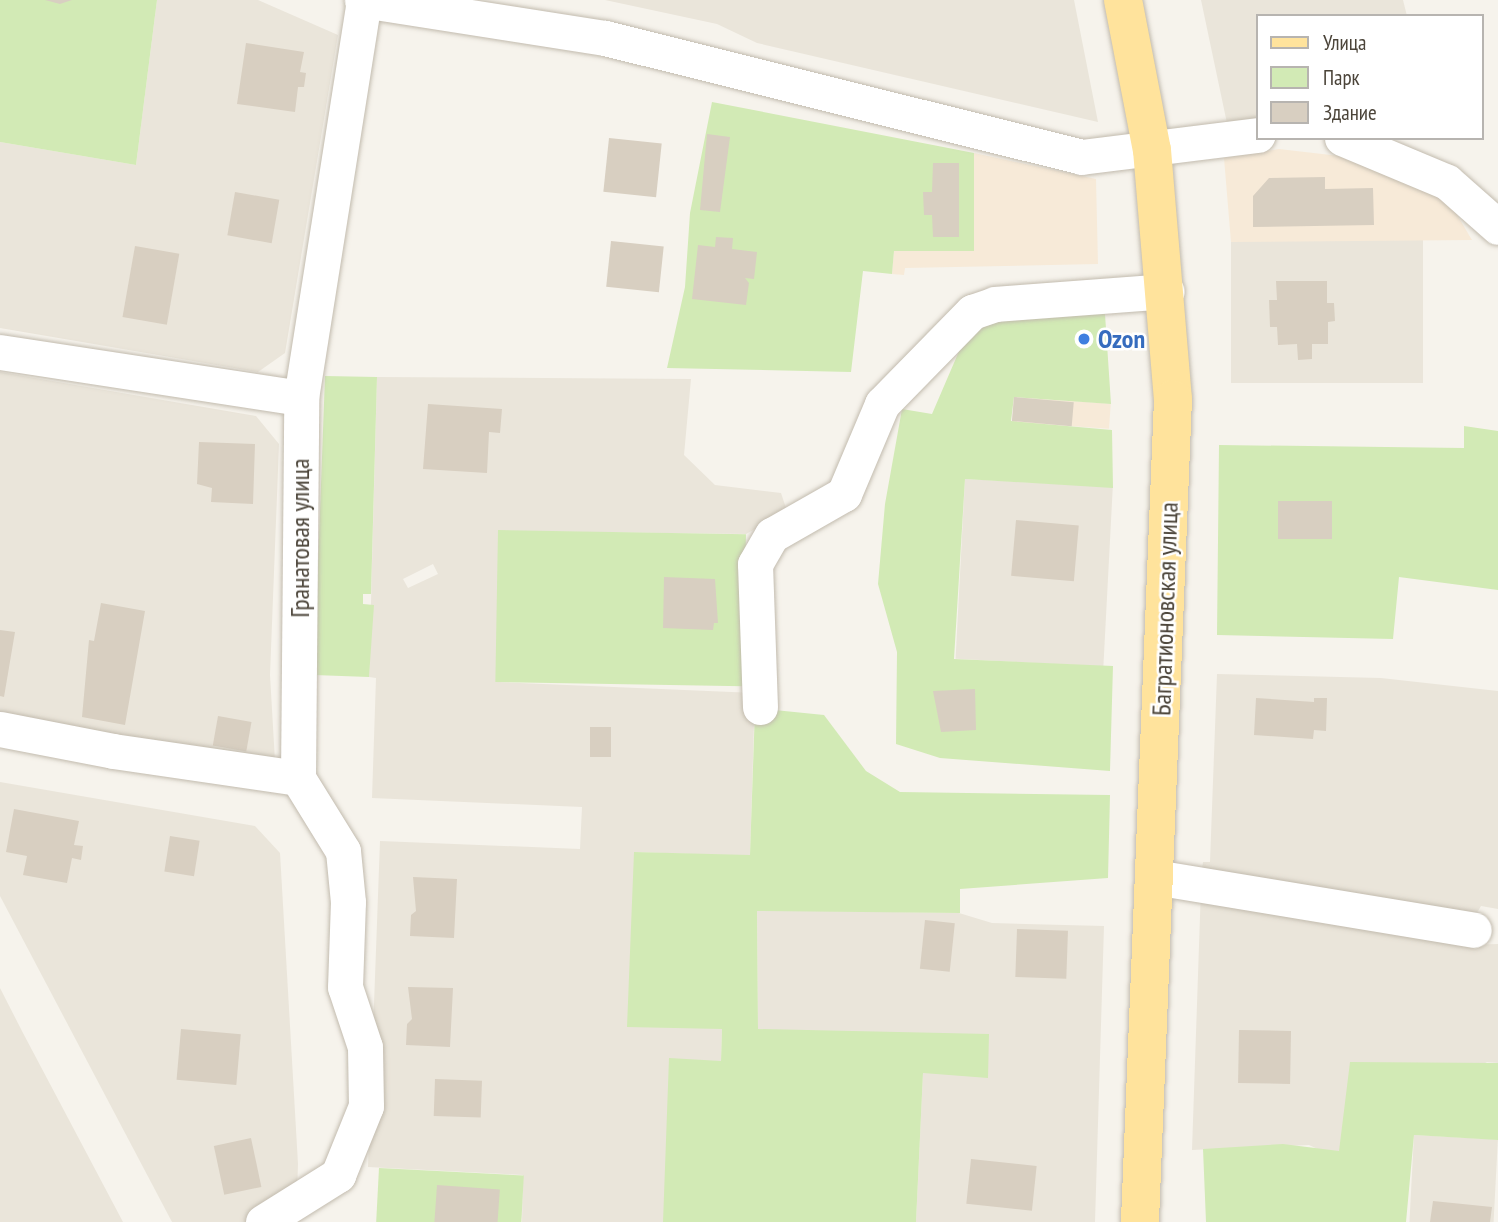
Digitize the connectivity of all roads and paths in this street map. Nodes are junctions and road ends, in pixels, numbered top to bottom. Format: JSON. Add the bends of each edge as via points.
{"nodes":[{"id":1,"x":364,"y":0,"type":"edge"},
{"id":2,"x":1123,"y":0,"type":"edge"},
{"id":3,"x":1256,"y":135,"type":"edge"},
{"id":4,"x":1347,"y":140,"type":"edge"},
{"id":5,"x":1152,"y":150,"type":"junction"},
{"id":6,"x":1498,"y":227,"type":"edge"},
{"id":7,"x":1167,"y":291,"type":"junction"},
{"id":8,"x":0,"y":352,"type":"edge"},
{"id":9,"x":301,"y":398,"type":"junction"},
{"id":10,"x":760,"y":706,"type":"dead end"},
{"id":11,"x":0,"y":729,"type":"edge"},
{"id":12,"x":298,"y":778,"type":"junction"},
{"id":13,"x":1154,"y":877,"type":"junction"},
{"id":14,"x":1474,"y":930,"type":"dead end"},
{"id":15,"x":263,"y":1222,"type":"edge"},
{"id":16,"x":1140,"y":1222,"type":"edge"}],
"edges":[{"from":1,"to":5,"type":"street","via":[[605,38],[1082,157]]},
{"from":1,"to":9,"type":"street","name":"Гранатовая улица"},
{"from":2,"to":5,"type":"main road","name":"Багратионовская улица"},
{"from":3,"to":5,"type":"street"},
{"from":4,"to":6,"type":"street","via":[[1447,182]]},
{"from":5,"to":7,"type":"main road","name":"Багратионовская улица"},
{"from":7,"to":10,"type":"street","via":[[995,304],[972,312],[882,404],[844,494],[772,535],[755,564]]},
{"from":7,"to":13,"type":"main road","name":"Багратионовская улица","via":[[1172,399]]},
{"from":8,"to":9,"type":"street"},
{"from":9,"to":12,"type":"street","name":"Гранатовая улица"},
{"from":11,"to":12,"type":"street"},
{"from":12,"to":15,"type":"street","via":[[343,851],[348,902],[345,987],[365,1047],[366,1106],[338,1175]]},
{"from":13,"to":14,"type":"street"},
{"from":13,"to":16,"type":"main road","name":"Багратионовская улица"}]}
